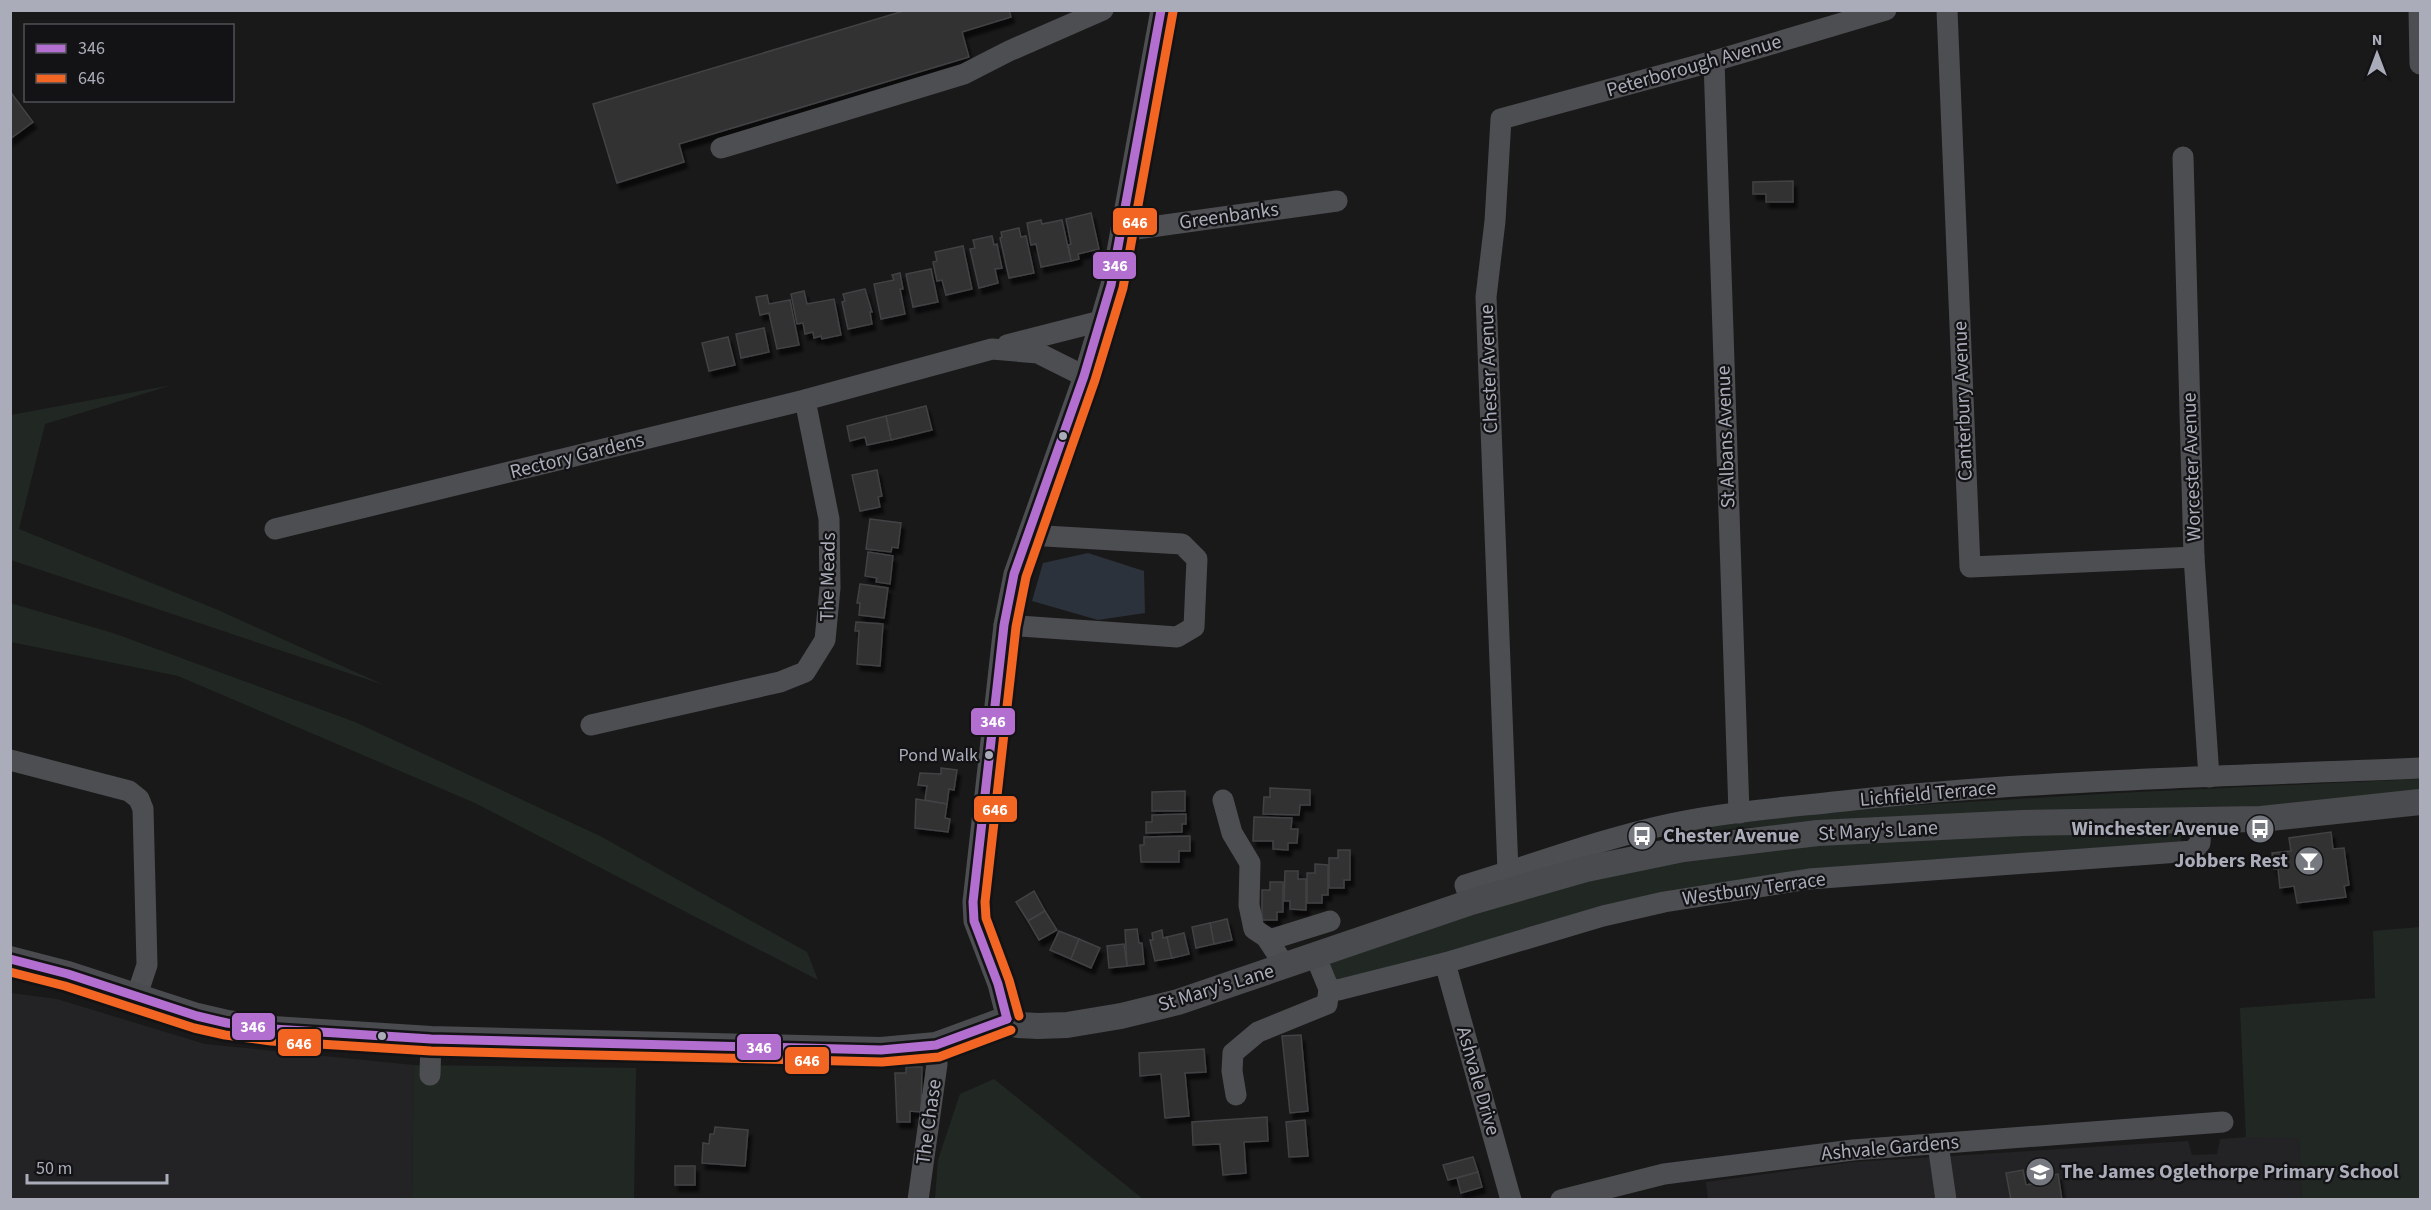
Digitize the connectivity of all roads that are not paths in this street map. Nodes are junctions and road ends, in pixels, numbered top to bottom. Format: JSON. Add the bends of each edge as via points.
{"nodes":[{"id":1,"x":1103,"y":10,"type":"edge"},
{"id":2,"x":1161,"y":10,"type":"edge"},
{"id":3,"x":1886,"y":10,"type":"edge"},
{"id":4,"x":1947,"y":10,"type":"edge"},
{"id":5,"x":2419,"y":10,"type":"edge"},
{"id":6,"x":1714,"y":61,"type":"junction"},
{"id":7,"x":2421,"y":64,"type":"edge"},
{"id":8,"x":1501,"y":119,"type":"joint"},
{"id":9,"x":721,"y":148,"type":"dead end"},
{"id":10,"x":2183,"y":157,"type":"dead end"},
{"id":11,"x":1337,"y":201,"type":"dead end"},
{"id":12,"x":1122,"y":231,"type":"junction"},
{"id":13,"x":1101,"y":321,"type":"junction"},
{"id":14,"x":992,"y":349,"type":"junction"},
{"id":15,"x":1084,"y":376,"type":"junction"},
{"id":16,"x":805,"y":400,"type":"junction"},
{"id":17,"x":275,"y":529,"type":"dead end"},
{"id":18,"x":1028,"y":535,"type":"junction"},
{"id":19,"x":2194,"y":557,"type":"junction"},
{"id":20,"x":1004,"y":626,"type":"junction"},
{"id":21,"x":591,"y":725,"type":"dead end"},
{"id":22,"x":10,"y":760,"type":"edge"},
{"id":23,"x":2421,"y":768,"type":"edge"},
{"id":24,"x":2209,"y":777,"type":"junction"},
{"id":25,"x":1223,"y":800,"type":"dead end"},
{"id":26,"x":2421,"y":802,"type":"edge"},
{"id":27,"x":1739,"y":813,"type":"junction"},
{"id":28,"x":2201,"y":821,"type":"junction"},
{"id":29,"x":1508,"y":872,"type":"junction"},
{"id":30,"x":1471,"y":902,"type":"junction"},
{"id":31,"x":1330,"y":921,"type":"dead end"},
{"id":32,"x":1269,"y":940,"type":"junction"},
{"id":33,"x":1315,"y":955,"type":"junction"},
{"id":34,"x":10,"y":959,"type":"edge"},
{"id":35,"x":1445,"y":963,"type":"junction"},
{"id":36,"x":1285,"y":966,"type":"junction"},
{"id":37,"x":1329,"y":988,"type":"junction"},
{"id":38,"x":136,"y":998,"type":"junction"},
{"id":39,"x":1007,"y":1019,"type":"junction"},
{"id":40,"x":431,"y":1040,"type":"junction"},
{"id":41,"x":936,"y":1045,"type":"junction"},
{"id":42,"x":430,"y":1075,"type":"dead end"},
{"id":43,"x":1236,"y":1095,"type":"dead end"},
{"id":44,"x":2223,"y":1122,"type":"dead end"},
{"id":45,"x":1938,"y":1144,"type":"junction"},
{"id":46,"x":918,"y":1200,"type":"edge"},
{"id":47,"x":1511,"y":1200,"type":"edge"},
{"id":48,"x":1561,"y":1200,"type":"edge"},
{"id":49,"x":1946,"y":1200,"type":"edge"}],
"edges":[{"from":1,"to":9,"type":"street","via":[[964,74]]},
{"from":2,"to":12,"type":"street"},
{"from":3,"to":6,"type":"street","name":"Peterborough Avenue"},
{"from":4,"to":19,"type":"street","name":"Canterbury Avenue","via":[[1970,567]]},
{"from":5,"to":7,"type":"street"},
{"from":6,"to":8,"type":"street","name":"Peterborough Avenue"},
{"from":6,"to":27,"type":"street","name":"St Albans Avenue"},
{"from":8,"to":29,"type":"street","name":"Chester Avenue","via":[[1486,297]]},
{"from":10,"to":19,"type":"street","name":"Worcester Avenue"},
{"from":11,"to":12,"type":"street","name":"Greenbanks"},
{"from":12,"to":13,"type":"street"},
{"from":13,"to":14,"type":"street"},
{"from":13,"to":15,"type":"street"},
{"from":14,"to":15,"type":"street","name":"Rectory Gardens","via":[[1038,353]]},
{"from":14,"to":16,"type":"street","name":"Rectory Gardens"},
{"from":15,"to":18,"type":"street"},
{"from":16,"to":17,"type":"street","name":"Rectory Gardens"},
{"from":16,"to":21,"type":"street","name":"The Meads","via":[[829,519],[830,588],[825,640],[805,672],[780,682]]},
{"from":18,"to":20,"type":"street","via":[[1014,574]]},
{"from":18,"to":20,"type":"street","via":[[1182,544],[1197,559],[1194,627],[1177,637]]},
{"from":19,"to":24,"type":"street","name":"Worcester Avenue"},
{"from":20,"to":39,"type":"street","via":[[973,902],[974,921]]},
{"from":22,"to":38,"type":"street","via":[[110,785],[139,799],[143,810],[147,965]]},
{"from":23,"to":24,"type":"street","name":"Lichfield Terrace"},
{"from":24,"to":27,"type":"street","name":"Lichfield Terrace","via":[[2047,784]]},
{"from":25,"to":32,"type":"street","via":[[1232,833],[1250,863],[1249,905],[1254,929]]},
{"from":26,"to":28,"type":"main road","name":"St Mary's Lane","via":[[2261,819]]},
{"from":27,"to":29,"type":"street","name":"Lichfield Terrace","via":[[1632,833]]},
{"from":28,"to":30,"type":"main road","name":"St Mary's Lane","via":[[2023,823],[1778,837],[1683,849],[1586,869]]},
{"from":28,"to":35,"type":"street","name":"Westbury Terrace","via":[[2200,843],[2193,851],[1809,879],[1603,916]]},
{"from":29,"to":30,"type":"street","name":"Lichfield Terrace","via":[[1465,885]]},
{"from":30,"to":33,"type":"main road","name":"St Mary's Lane"},
{"from":31,"to":32,"type":"street"},
{"from":32,"to":36,"type":"street"},
{"from":33,"to":36,"type":"main road","name":"St Mary's Lane"},
{"from":33,"to":37,"type":"street"},
{"from":34,"to":38,"type":"main road"},
{"from":35,"to":37,"type":"street","name":"Westbury Terrace","via":[[1346,989]]},
{"from":35,"to":47,"type":"street","name":"Ashvale Drive"},
{"from":36,"to":39,"type":"main road","name":"St Mary's Lane","via":[[1178,1002],[1121,1016],[1038,1026],[1018,1025]]},
{"from":37,"to":43,"type":"street","via":[[1328,1004],[1258,1032],[1233,1053]]},
{"from":38,"to":40,"type":"main road","via":[[227,1023]]},
{"from":39,"to":41,"type":"main road"},
{"from":40,"to":41,"type":"main road","via":[[870,1050]]},
{"from":40,"to":42,"type":"street"},
{"from":41,"to":46,"type":"street","name":"The Chase","via":[[937,1064]]},
{"from":44,"to":45,"type":"street","name":"Ashvale Gardens"},
{"from":45,"to":48,"type":"street","name":"Ashvale Gardens","via":[[1854,1150],[1664,1174]]},
{"from":45,"to":49,"type":"street"}]}
